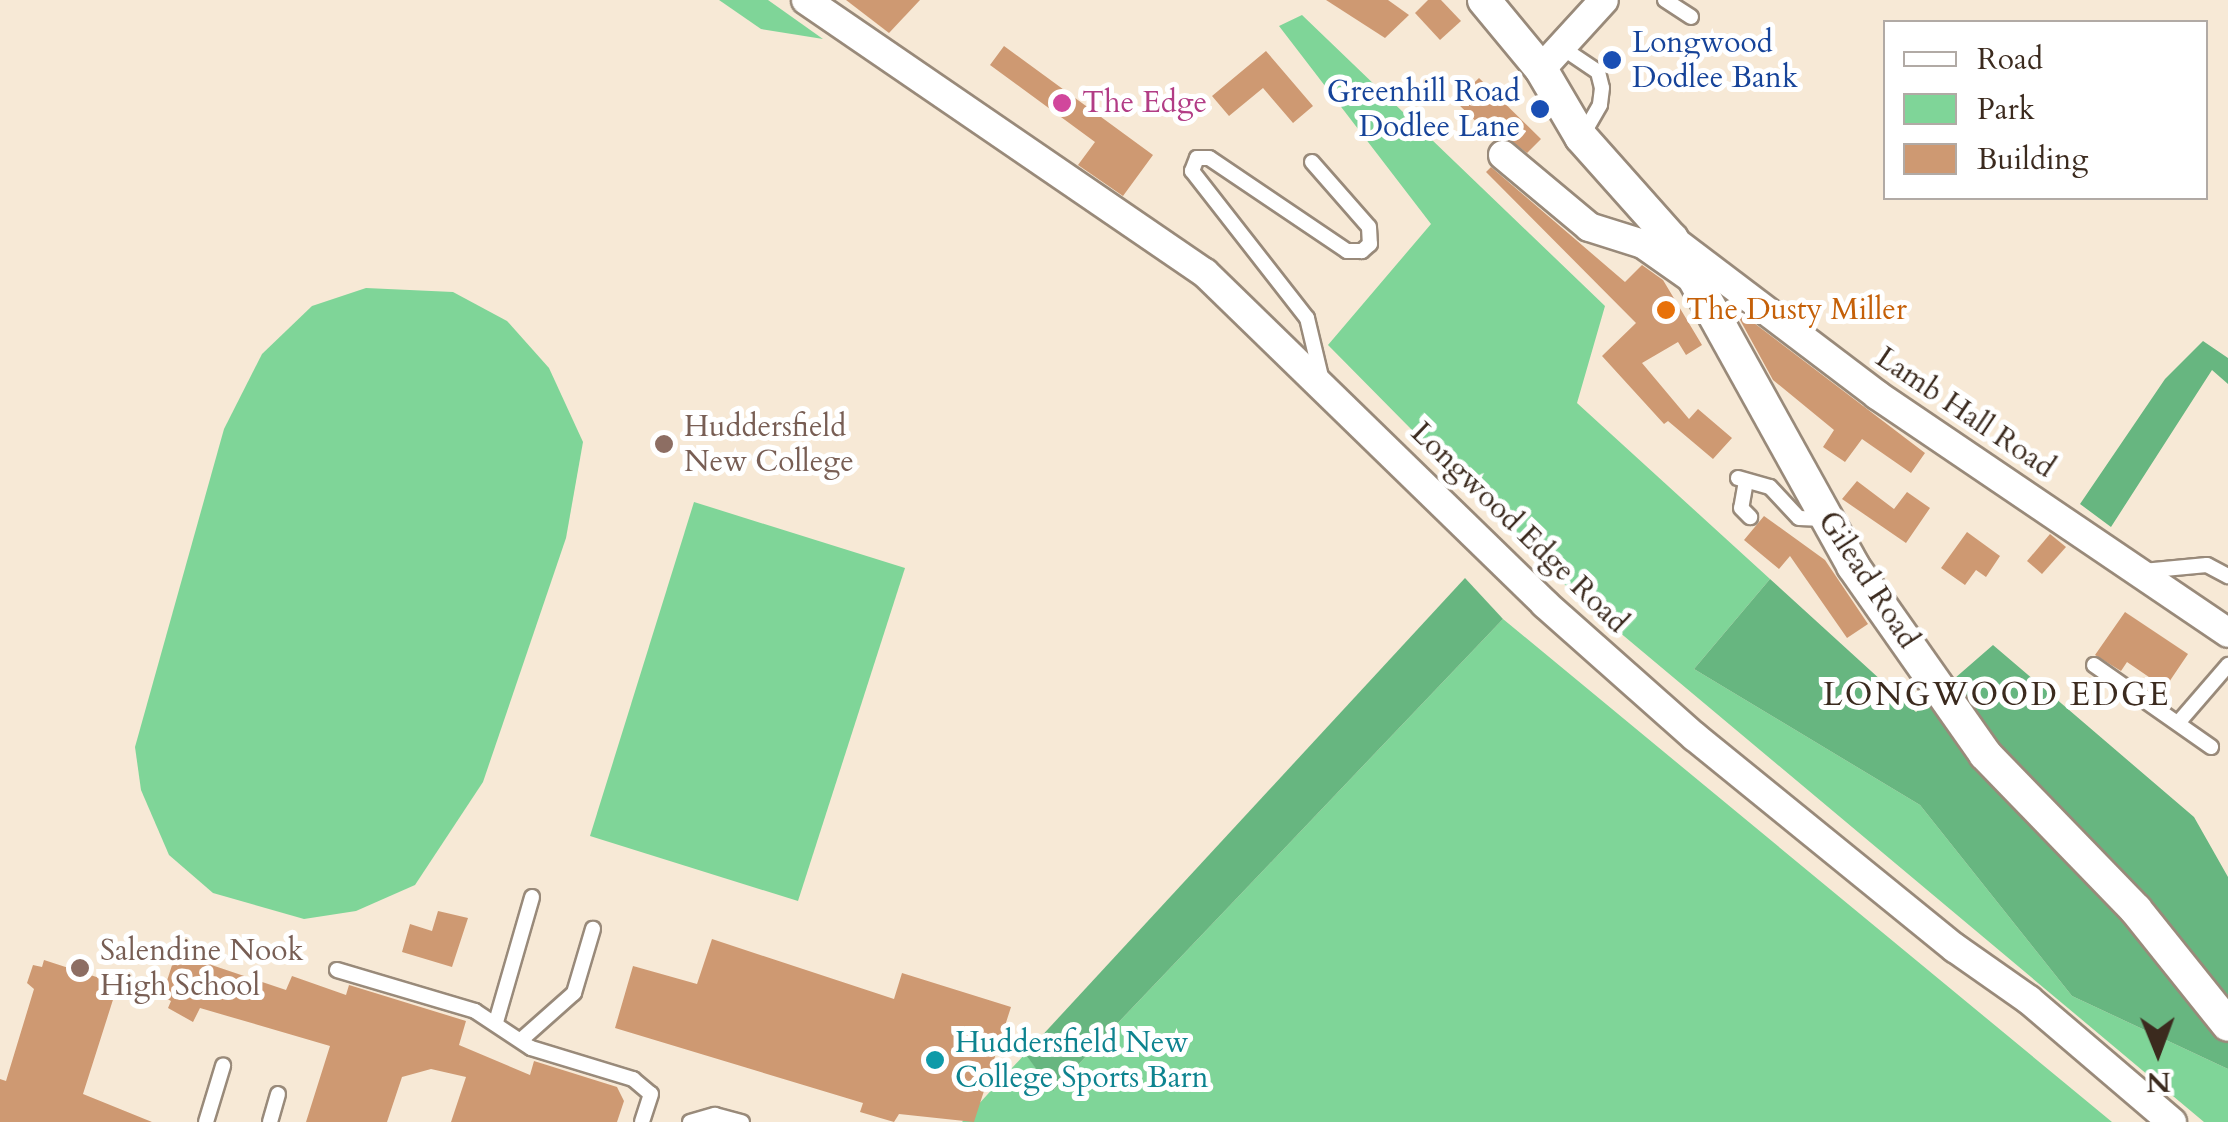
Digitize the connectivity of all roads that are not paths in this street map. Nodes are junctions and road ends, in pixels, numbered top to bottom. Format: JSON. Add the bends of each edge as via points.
{"nodes":[{"id":1,"x":806,"y":0,"type":"edge"},
{"id":2,"x":1484,"y":0,"type":"edge"},
{"id":3,"x":1604,"y":0,"type":"edge"},
{"id":4,"x":1665,"y":0,"type":"edge"},
{"id":5,"x":1691,"y":17,"type":"dead end"},
{"id":6,"x":1550,"y":58,"type":"junction"},
{"id":7,"x":1581,"y":137,"type":"junction"},
{"id":8,"x":1502,"y":155,"type":"dead end"},
{"id":9,"x":1312,"y":162,"type":"dead end"},
{"id":10,"x":1672,"y":239,"type":"junction"},
{"id":11,"x":1690,"y":276,"type":"junction"},
{"id":12,"x":1322,"y":381,"type":"junction"},
{"id":13,"x":1750,"y":518,"type":"dead end"},
{"id":14,"x":1827,"y":519,"type":"junction"},
{"id":15,"x":2143,"y":572,"type":"junction"},
{"id":16,"x":2228,"y":576,"type":"edge"},
{"id":17,"x":2228,"y":633,"type":"edge"},
{"id":18,"x":2094,"y":664,"type":"dead end"},
{"id":19,"x":2228,"y":665,"type":"edge"},
{"id":20,"x":2178,"y":723,"type":"junction"},
{"id":21,"x":2211,"y":747,"type":"dead end"},
{"id":22,"x":532,"y":897,"type":"dead end"},
{"id":23,"x":593,"y":929,"type":"dead end"},
{"id":24,"x":337,"y":970,"type":"dead end"},
{"id":25,"x":496,"y":1022,"type":"junction"},
{"id":26,"x":2228,"y":1025,"type":"edge"},
{"id":27,"x":521,"y":1040,"type":"junction"},
{"id":28,"x":223,"y":1066,"type":"dead end"},
{"id":29,"x":278,"y":1094,"type":"dead end"},
{"id":30,"x":206,"y":1122,"type":"edge"},
{"id":31,"x":270,"y":1122,"type":"edge"},
{"id":32,"x":642,"y":1122,"type":"edge"},
{"id":33,"x":690,"y":1122,"type":"edge"},
{"id":34,"x":742,"y":1122,"type":"edge"},
{"id":35,"x":2172,"y":1122,"type":"edge"}],
"edges":[{"from":1,"to":12,"type":"street","name":"Longwood Edge Road","via":[[1205,273]]},
{"from":2,"to":6,"type":"street","name":"Gilead Road"},
{"from":3,"to":6,"type":"street"},
{"from":4,"to":5,"type":"lane"},
{"from":6,"to":7,"type":"street","name":"Gilead Road"},
{"from":6,"to":7,"type":"lane","via":[[1598,72],[1602,88],[1595,119]]},
{"from":7,"to":10,"type":"street","name":"Gilead Road"},
{"from":8,"to":11,"type":"street","via":[[1588,228],[1643,244]]},
{"from":9,"to":12,"type":"lane","via":[[1369,227],[1370,244],[1362,252],[1347,251],[1208,158],[1197,158],[1192,172],[1307,318]]},
{"from":10,"to":11,"type":"street","name":"Gilead Road"},
{"from":10,"to":15,"type":"street","name":"Lamb Hall Road","via":[[1877,395]]},
{"from":11,"to":14,"type":"street","name":"Gilead Road"},
{"from":12,"to":35,"type":"street","name":"Longwood Edge Road","via":[[1545,604],[1695,737],[2029,1000]]},
{"from":13,"to":14,"type":"lane","via":[[1741,508],[1742,480],[1770,487],[1799,518]]},
{"from":14,"to":26,"type":"street","name":"Gilead Road","via":[[1985,754],[2136,910]]},
{"from":15,"to":16,"type":"lane","via":[[2207,564]]},
{"from":15,"to":17,"type":"street","name":"Lamb Hall Road"},
{"from":18,"to":20,"type":"lane"},
{"from":19,"to":20,"type":"lane"},
{"from":20,"to":21,"type":"lane"},
{"from":22,"to":25,"type":"lane"},
{"from":23,"to":27,"type":"lane","via":[[574,993]]},
{"from":24,"to":25,"type":"lane"},
{"from":25,"to":27,"type":"lane"},
{"from":27,"to":32,"type":"lane","via":[[633,1079],[650,1094]]},
{"from":28,"to":30,"type":"lane"},
{"from":29,"to":31,"type":"lane"},
{"from":33,"to":34,"type":"lane","via":[[714,1114]]}]}
